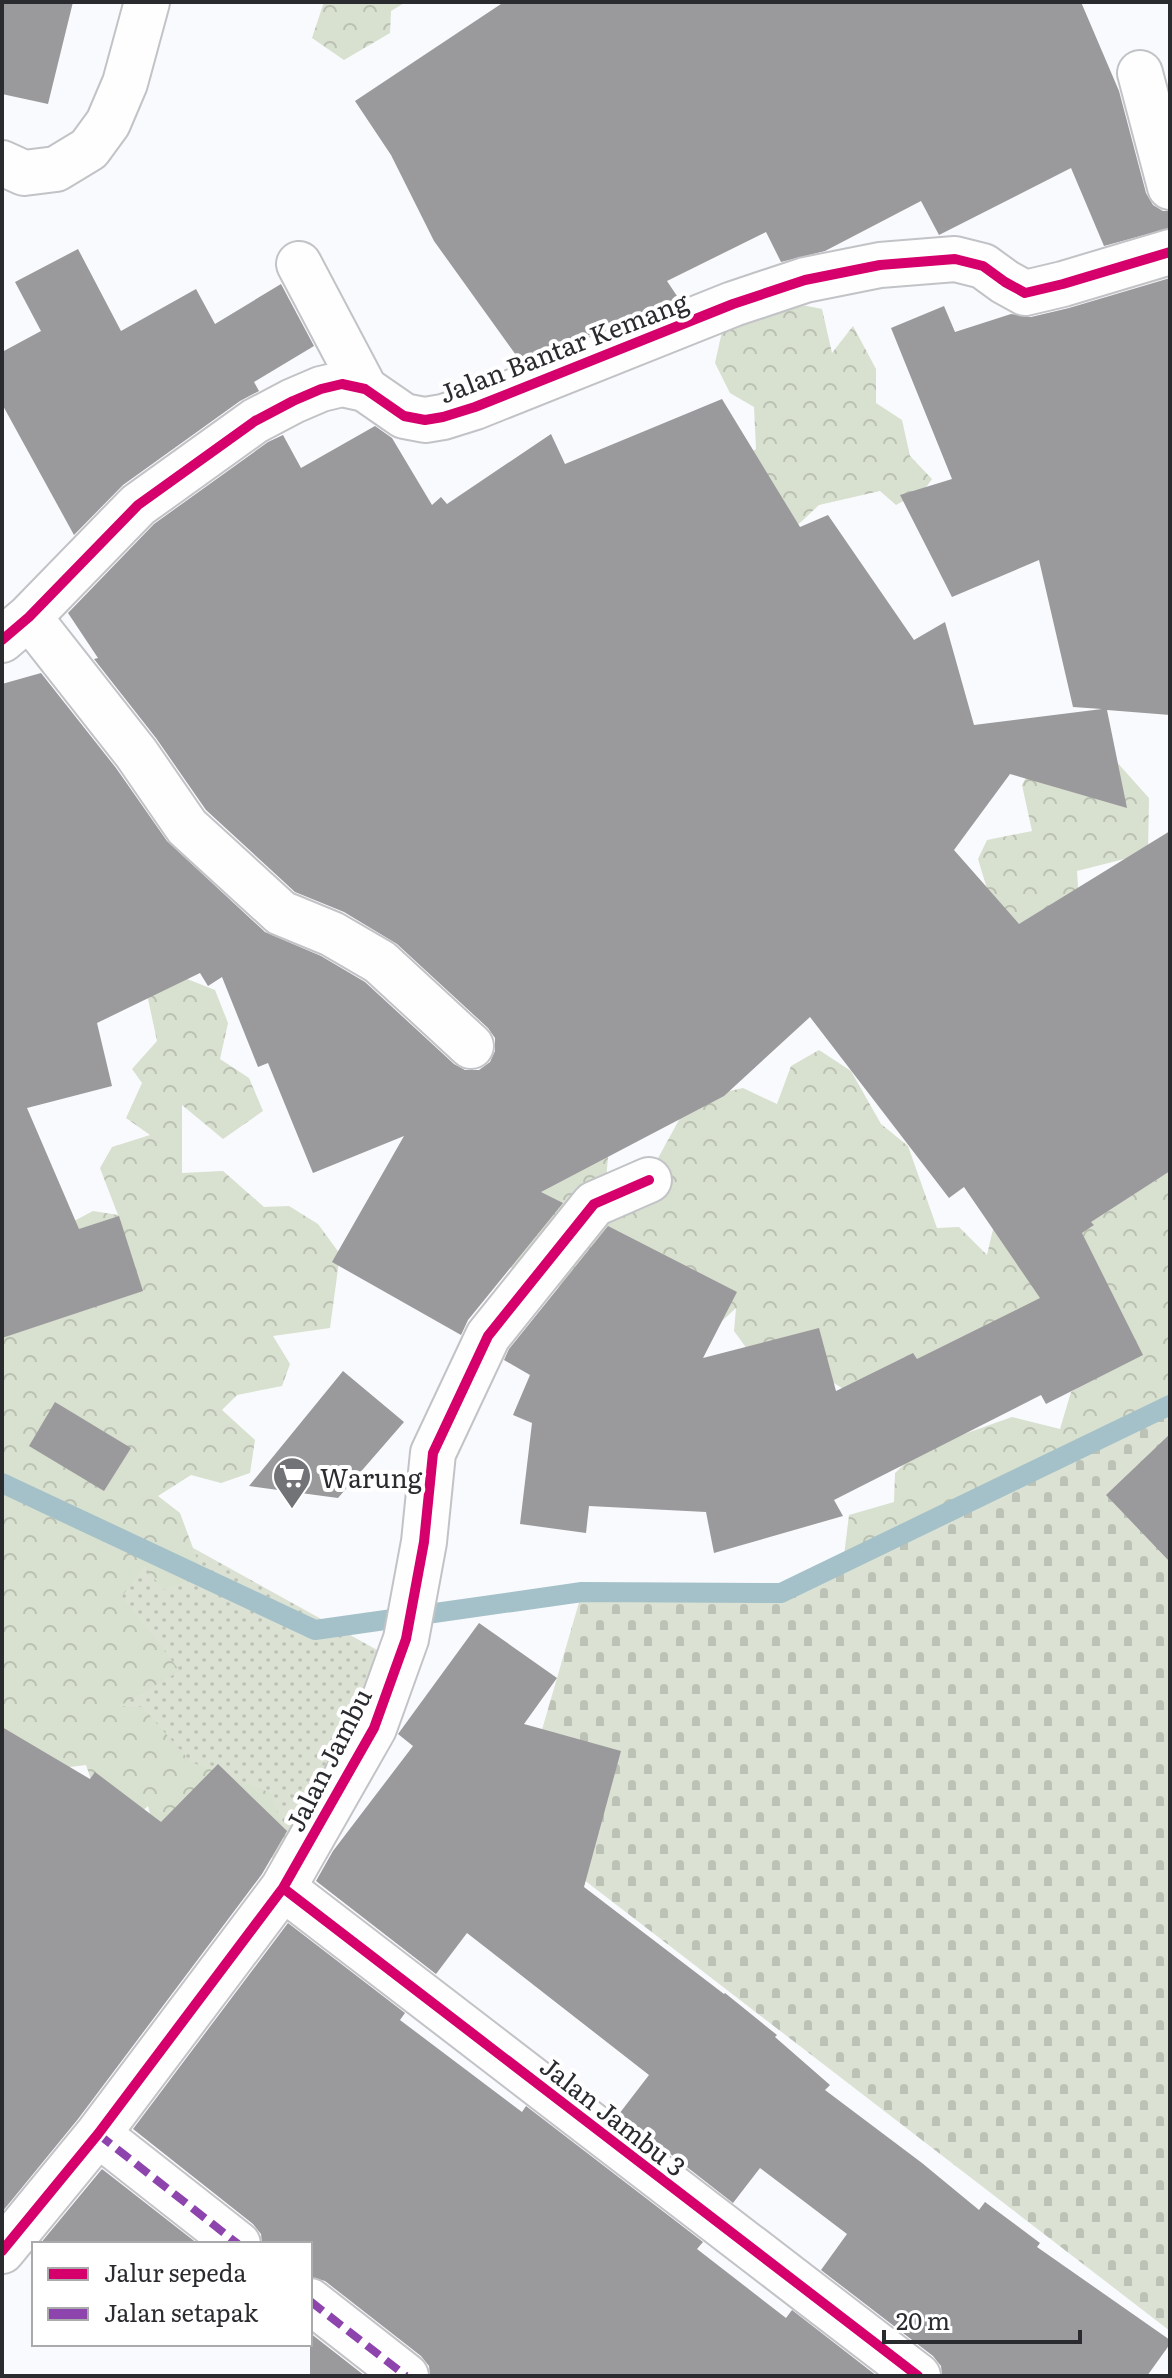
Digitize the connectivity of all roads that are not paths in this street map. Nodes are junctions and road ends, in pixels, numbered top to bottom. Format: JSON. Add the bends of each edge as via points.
{"nodes":[{"id":1,"x":147,"y":2,"type":"edge"},
{"id":2,"x":1140,"y":73,"type":"dead end"},
{"id":3,"x":2,"y":163,"type":"edge"},
{"id":4,"x":1170,"y":187,"type":"edge"},
{"id":5,"x":1170,"y":252,"type":"edge"},
{"id":6,"x":299,"y":264,"type":"dead end"},
{"id":7,"x":365,"y":389,"type":"junction"},
{"id":8,"x":15,"y":629,"type":"edge"},
{"id":9,"x":471,"y":1046,"type":"dead end"},
{"id":10,"x":649,"y":1180,"type":"dead end"},
{"id":11,"x":283,"y":1888,"type":"junction"},
{"id":12,"x":98,"y":2134,"type":"junction"},
{"id":13,"x":235,"y":2242,"type":"edge"},
{"id":14,"x":2,"y":2251,"type":"edge"},
{"id":15,"x":312,"y":2303,"type":"edge"},
{"id":16,"x":406,"y":2376,"type":"edge"},
{"id":17,"x":918,"y":2376,"type":"edge"}],
"edges":[{"from":1,"to":3,"type":"street","via":[[125,83],[108,123],[89,149],[56,169],[24,173]]},
{"from":2,"to":4,"type":"street"},
{"from":5,"to":7,"type":"street","name":"Jalan Bantar Kemang","via":[[1025,293],[983,266],[955,259],[880,265],[805,280],[443,417],[404,416]]},
{"from":6,"to":7,"type":"street"},
{"from":7,"to":8,"type":"street","via":[[342,384],[321,389],[255,421],[138,505]]},
{"from":8,"to":9,"type":"street","via":[[136,753],[187,827],[281,913],[380,962]]},
{"from":10,"to":11,"type":"street","name":"Jalan Jambu","via":[[594,1204],[488,1336],[433,1453],[406,1639],[374,1728]]},
{"from":11,"to":12,"type":"street","name":"Jalan Jambu"},
{"from":11,"to":17,"type":"street","name":"Jalan Jambu 3"},
{"from":12,"to":13,"type":"street"},
{"from":12,"to":14,"type":"street","name":"Jalan Jambu"},
{"from":15,"to":16,"type":"street"}]}
